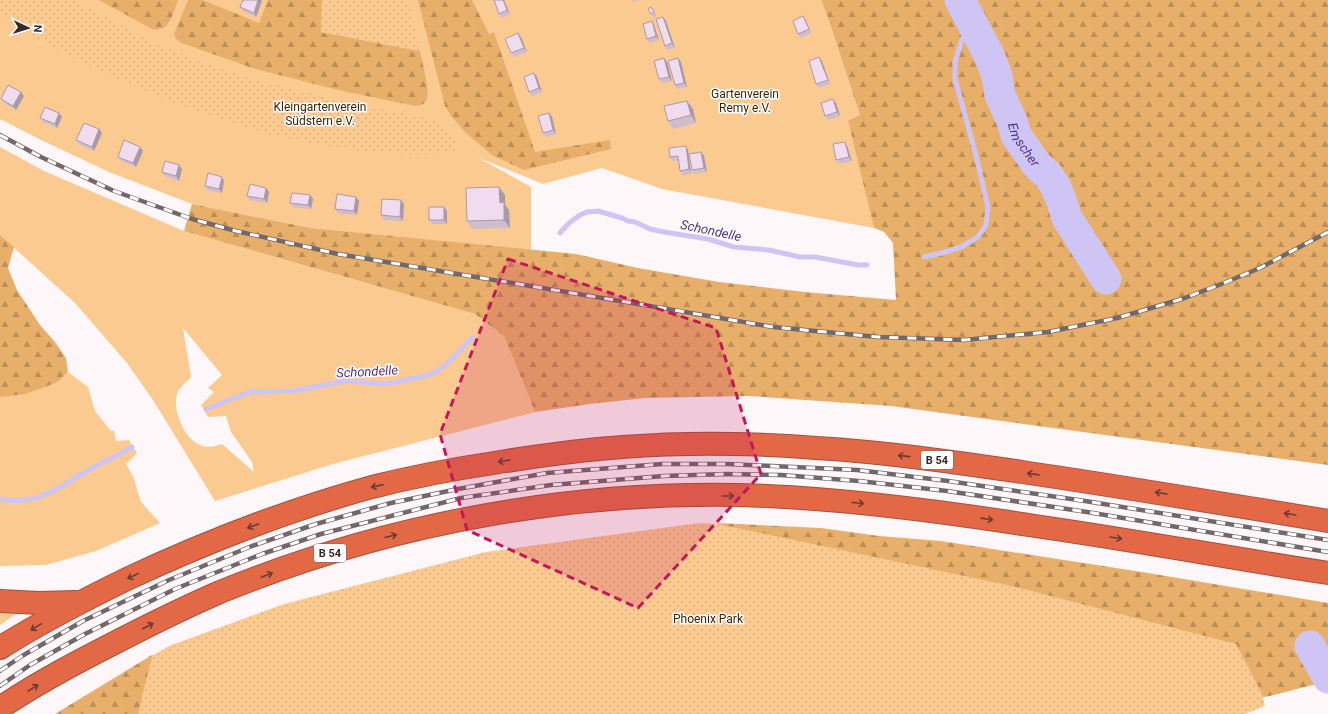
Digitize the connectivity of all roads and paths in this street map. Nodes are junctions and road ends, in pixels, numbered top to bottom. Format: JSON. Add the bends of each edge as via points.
{"nodes":[{"id":1,"x":1328,"y":520,"type":"edge"},
{"id":2,"x":1328,"y":573,"type":"edge"},
{"id":3,"x":0,"y":601,"type":"edge"},
{"id":4,"x":82,"y":601,"type":"junction"},
{"id":5,"x":0,"y":648,"type":"edge"},
{"id":6,"x":0,"y":708,"type":"edge"}],
"edges":[{"from":1,"to":4,"type":"highway","number":"B 54","one_way":true,"via":[[1101,484],[868,452],[766,445],[624,447],[543,455],[449,470],[372,488],[219,538]]},
{"from":6,"to":2,"type":"highway","number":"B 54","one_way":true,"via":[[73,664],[179,610],[296,564],[385,537],[432,526],[493,514],[575,503],[669,496],[762,496],[864,503],[1079,532]]},
{"from":3,"to":4,"type":"highway"},
{"from":4,"to":5,"type":"highway","number":"B 54","one_way":true}]}
